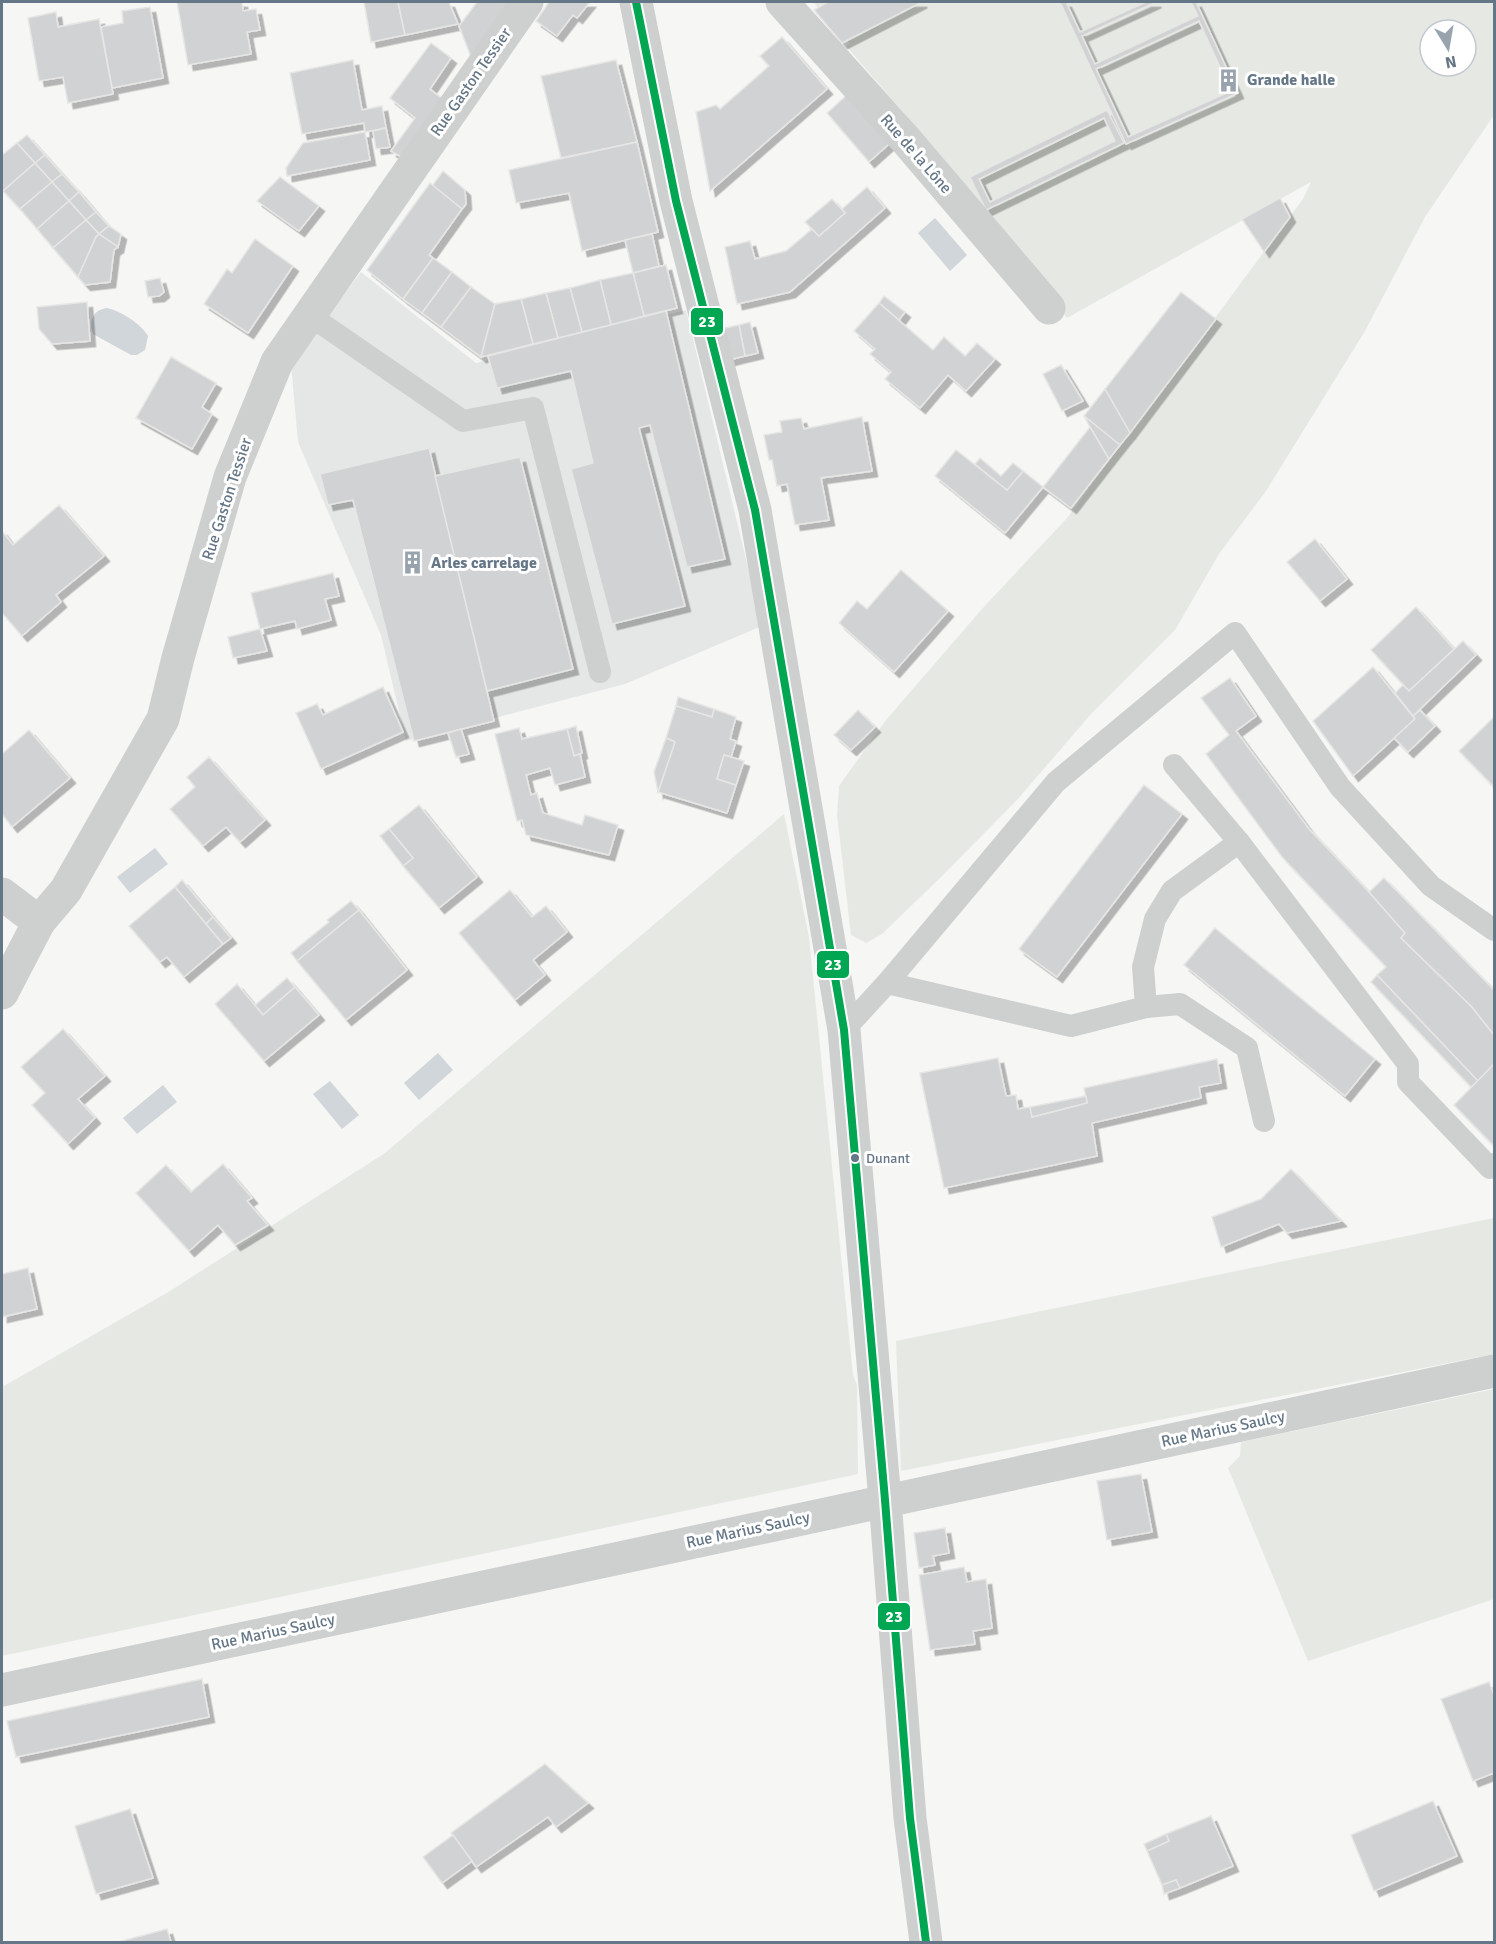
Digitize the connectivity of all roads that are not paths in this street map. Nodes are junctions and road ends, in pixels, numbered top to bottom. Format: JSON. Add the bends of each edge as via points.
{"nodes":[{"id":1,"x":527,"y":2,"type":"edge"},
{"id":2,"x":636,"y":2,"type":"edge"},
{"id":3,"x":782,"y":2,"type":"edge"},
{"id":4,"x":1049,"y":308,"type":"dead end"},
{"id":5,"x":309,"y":315,"type":"junction"},
{"id":6,"x":600,"y":672,"type":"dead end"},
{"id":7,"x":1174,"y":765,"type":"dead end"},
{"id":8,"x":1239,"y":842,"type":"junction"},
{"id":9,"x":2,"y":894,"type":"edge"},
{"id":10,"x":39,"y":922,"type":"junction"},
{"id":11,"x":1494,"y":930,"type":"edge"},
{"id":12,"x":887,"y":983,"type":"junction"},
{"id":13,"x":2,"y":993,"type":"edge"},
{"id":14,"x":1146,"y":1007,"type":"junction"},
{"id":15,"x":844,"y":1030,"type":"junction"},
{"id":16,"x":1264,"y":1121,"type":"dead end"},
{"id":17,"x":1494,"y":1164,"type":"edge"},
{"id":18,"x":1494,"y":1371,"type":"edge"},
{"id":19,"x":885,"y":1500,"type":"junction"},
{"id":20,"x":2,"y":1690,"type":"edge"},
{"id":21,"x":926,"y":1942,"type":"edge"}],
"edges":[{"from":1,"to":5,"type":"street","name":"Rue Gaston Tessier"},
{"from":2,"to":15,"type":"street","via":[[676,201],[755,510]]},
{"from":3,"to":4,"type":"street","name":"Rue de la Lône"},
{"from":5,"to":6,"type":"lane","via":[[463,422],[533,408]]},
{"from":5,"to":10,"type":"street","name":"Rue Gaston Tessier","via":[[277,362],[230,477],[163,719],[66,890]]},
{"from":7,"to":8,"type":"lane"},
{"from":8,"to":14,"type":"lane","via":[[1172,891],[1155,920],[1143,967]]},
{"from":8,"to":17,"type":"lane","via":[[1408,1064],[1408,1082],[1490,1168]]},
{"from":9,"to":10,"type":"street"},
{"from":10,"to":13,"type":"street","name":"Rue Gaston Tessier"},
{"from":11,"to":12,"type":"lane","via":[[1431,886],[1340,788],[1235,633],[1056,782]]},
{"from":12,"to":14,"type":"lane","via":[[1071,1026]]},
{"from":12,"to":15,"type":"lane"},
{"from":14,"to":16,"type":"lane","via":[[1180,1004],[1247,1048]]},
{"from":15,"to":19,"type":"street"},
{"from":18,"to":19,"type":"street","name":"Rue Marius Saulcy"},
{"from":19,"to":20,"type":"street","name":"Rue Marius Saulcy"},
{"from":19,"to":21,"type":"street","via":[[910,1818]]}]}
